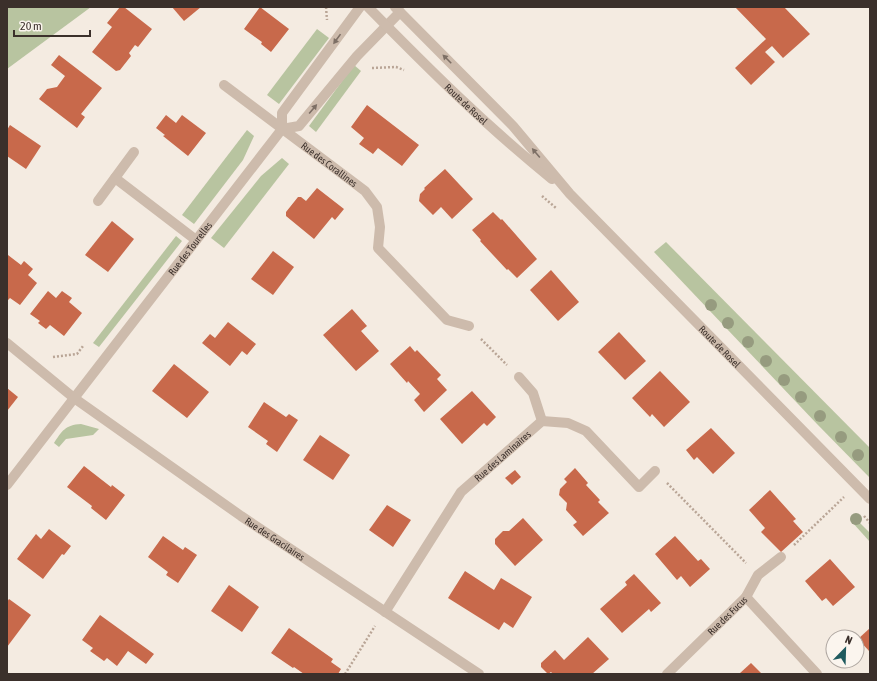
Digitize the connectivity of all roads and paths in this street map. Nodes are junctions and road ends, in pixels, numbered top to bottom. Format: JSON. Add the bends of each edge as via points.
{"nodes":[{"id":1,"x":360,"y":7,"type":"edge"},
{"id":2,"x":368,"y":7,"type":"edge"},
{"id":3,"x":398,"y":9,"type":"edge"},
{"id":4,"x":387,"y":26,"type":"junction"},
{"id":5,"x":371,"y":68,"type":"dead end"},
{"id":6,"x":409,"y":73,"type":"dead end"},
{"id":7,"x":224,"y":86,"type":"dead end"},
{"id":8,"x":282,"y":129,"type":"junction"},
{"id":9,"x":134,"y":152,"type":"dead end"},
{"id":10,"x":115,"y":178,"type":"junction"},
{"id":11,"x":537,"y":191,"type":"dead end"},
{"id":12,"x":570,"y":194,"type":"junction"},
{"id":13,"x":98,"y":201,"type":"dead end"},
{"id":14,"x":560,"y":212,"type":"dead end"},
{"id":15,"x":196,"y":240,"type":"junction"},
{"id":16,"x":469,"y":326,"type":"joint"},
{"id":17,"x":7,"y":343,"type":"edge"},
{"id":18,"x":519,"y":377,"type":"joint"},
{"id":19,"x":74,"y":398,"type":"junction"},
{"id":20,"x":542,"y":421,"type":"junction"},
{"id":21,"x":656,"y":471,"type":"joint"},
{"id":22,"x":7,"y":485,"type":"edge"},
{"id":23,"x":839,"y":491,"type":"dead end"},
{"id":24,"x":844,"y":497,"type":"junction"},
{"id":25,"x":870,"y":499,"type":"edge"},
{"id":26,"x":850,"y":502,"type":"dead end"},
{"id":27,"x":860,"y":512,"type":"dead end"},
{"id":28,"x":870,"y":523,"type":"edge"},
{"id":29,"x":781,"y":557,"type":"joint"},
{"id":30,"x":758,"y":575,"type":"junction"},
{"id":31,"x":746,"y":597,"type":"junction"},
{"id":32,"x":385,"y":612,"type":"junction"},
{"id":33,"x":345,"y":674,"type":"edge"},
{"id":34,"x":479,"y":674,"type":"edge"},
{"id":35,"x":667,"y":674,"type":"edge"},
{"id":36,"x":817,"y":674,"type":"edge"}],
"edges":[{"from":1,"to":8,"type":"street","one_way":true,"via":[[282,113]]},
{"from":2,"to":4,"type":"street","name":"Route de Rosel"},
{"from":3,"to":4,"type":"street"},
{"from":12,"to":3,"type":"street","name":"Route de Rosel","one_way":true,"via":[[513,126]]},
{"from":8,"to":4,"type":"street","one_way":true,"via":[[299,126],[357,56]]},
{"from":4,"to":12,"type":"street","name":"Route de Rosel","via":[[518,152]]},
{"from":5,"to":6,"type":"path","via":[[396,67]]},
{"from":7,"to":8,"type":"street","name":"Rue des Corallines"},
{"from":8,"to":15,"type":"street","name":"Rue des Tourelles"},
{"from":8,"to":16,"type":"street","name":"Rue des Corallines","via":[[365,191],[377,208],[380,227],[378,248],[447,320]]},
{"from":9,"to":10,"type":"street"},
{"from":10,"to":13,"type":"street"},
{"from":10,"to":15,"type":"street"},
{"from":11,"to":14,"type":"path"},
{"from":12,"to":25,"type":"street","name":"Route de Rosel"},
{"from":15,"to":19,"type":"street","name":"Rue des Tourelles"},
{"from":16,"to":18,"type":"path"},
{"from":17,"to":19,"type":"street","name":"Rue des Gracilaires"},
{"from":18,"to":20,"type":"street","via":[[533,393]]},
{"from":19,"to":22,"type":"street","name":"Rue des Tourelles"},
{"from":19,"to":32,"type":"street","name":"Rue des Gracilaires","via":[[241,516]]},
{"from":20,"to":21,"type":"street","via":[[568,422],[586,431],[639,486]]},
{"from":20,"to":32,"type":"street","name":"Rue des Laminaires","via":[[461,492]]},
{"from":21,"to":30,"type":"path"},
{"from":23,"to":24,"type":"path"},
{"from":24,"to":26,"type":"path"},
{"from":24,"to":29,"type":"path"},
{"from":27,"to":28,"type":"path"},
{"from":29,"to":30,"type":"street"},
{"from":30,"to":31,"type":"street"},
{"from":31,"to":35,"type":"street","name":"Rue des Fucus"},
{"from":31,"to":36,"type":"street","name":"Rue des Fucus"},
{"from":32,"to":33,"type":"path"},
{"from":32,"to":34,"type":"street","name":"Rue des Gracilaires"}]}
